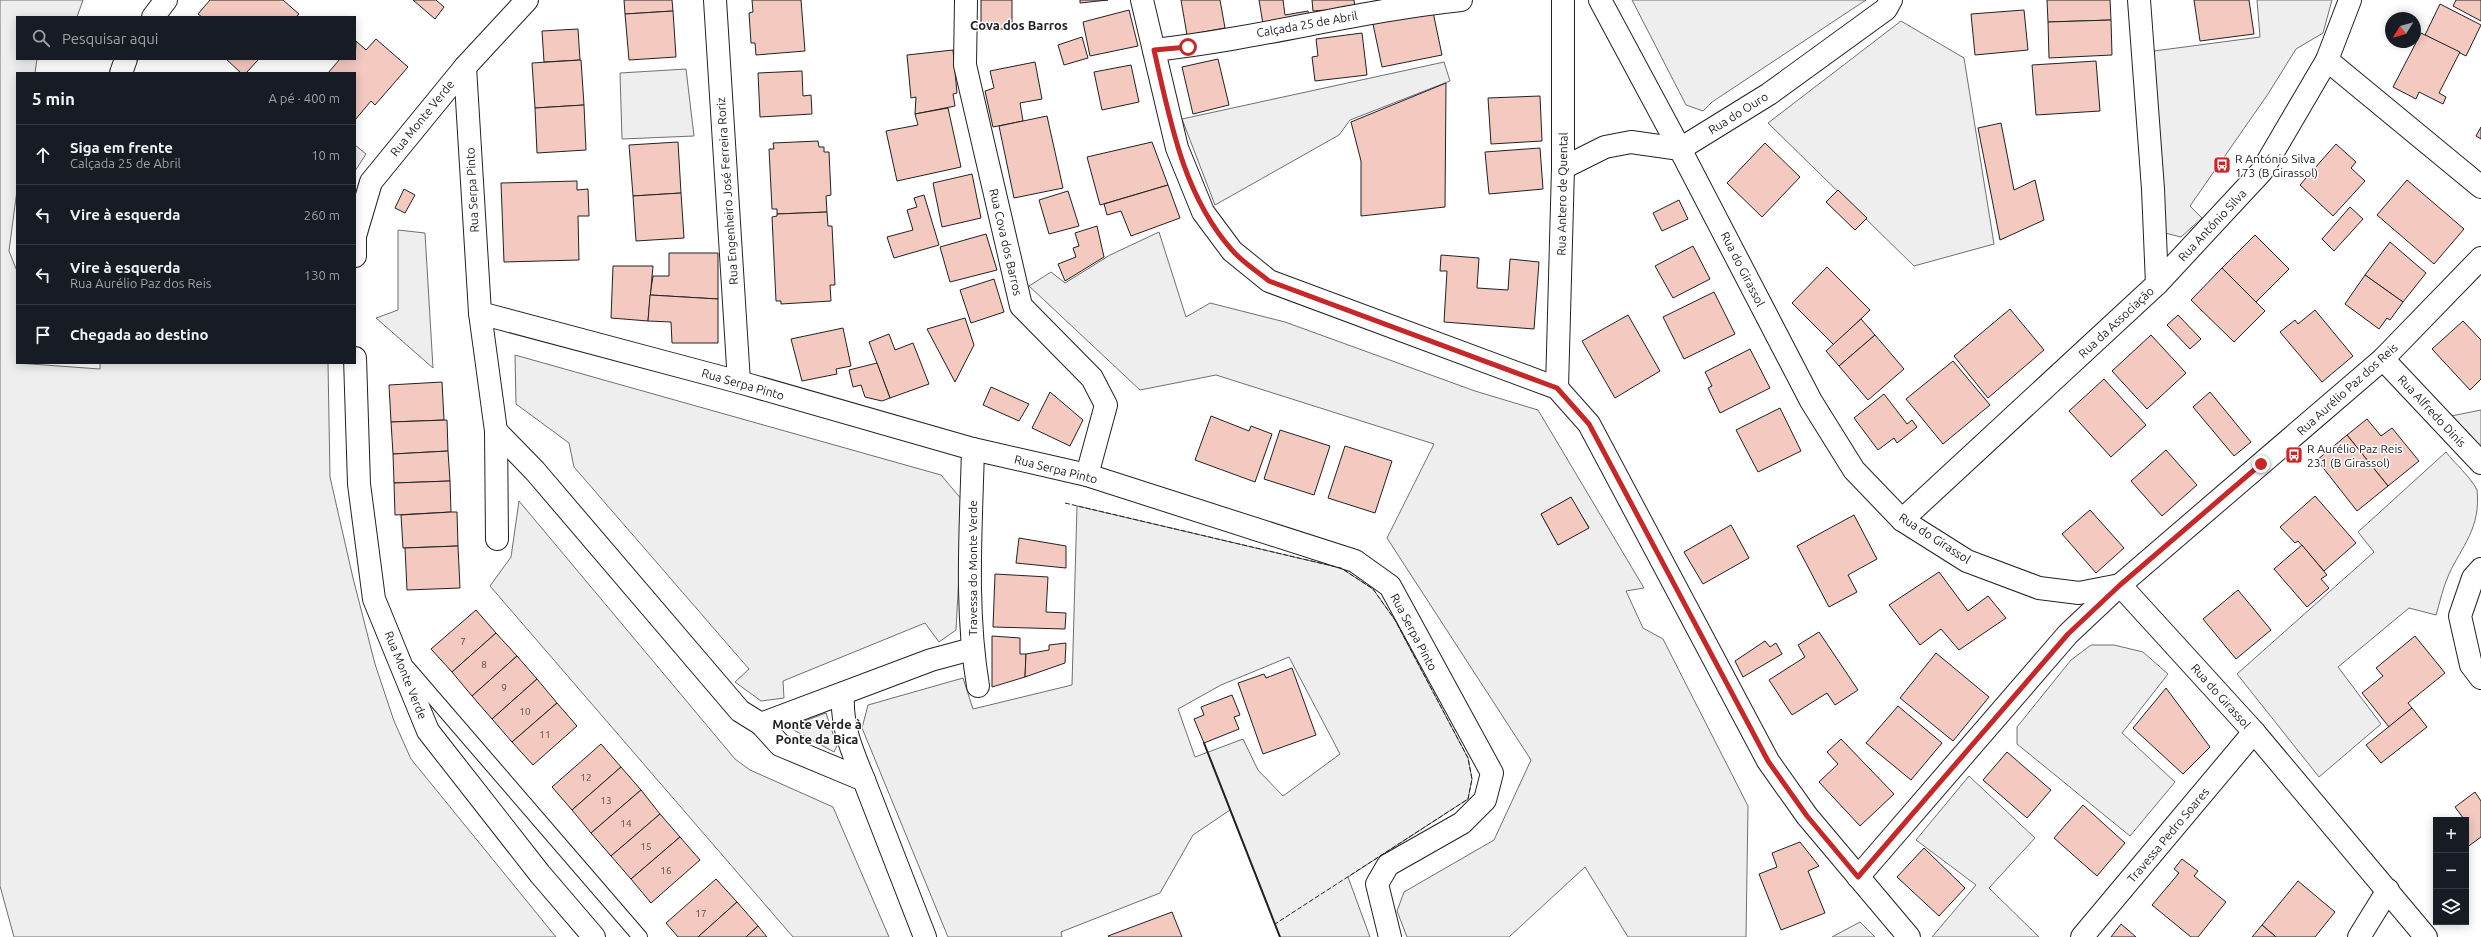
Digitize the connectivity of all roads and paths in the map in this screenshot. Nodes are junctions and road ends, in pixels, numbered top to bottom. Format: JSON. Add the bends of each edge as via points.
{"nodes":[{"id":1,"x":166,"y":0,"type":"edge"},
{"id":2,"x":527,"y":0,"type":"edge"},
{"id":3,"x":715,"y":0,"type":"edge"},
{"id":4,"x":966,"y":0,"type":"edge"},
{"id":5,"x":1142,"y":0,"type":"edge"},
{"id":6,"x":1461,"y":0,"type":"edge"},
{"id":7,"x":1563,"y":0,"type":"edge"},
{"id":8,"x":1600,"y":0,"type":"edge"},
{"id":9,"x":1891,"y":0,"type":"edge"},
{"id":10,"x":2139,"y":0,"type":"edge"},
{"id":11,"x":2350,"y":0,"type":"edge"},
{"id":12,"x":154,"y":16,"type":"edge"},
{"id":13,"x":1154,"y":50,"type":"junction"},
{"id":14,"x":126,"y":60,"type":"edge"},
{"id":15,"x":2327,"y":60,"type":"junction"},
{"id":16,"x":465,"y":66,"type":"junction"},
{"id":17,"x":121,"y":72,"type":"edge"},
{"id":18,"x":1680,"y":149,"type":"junction"},
{"id":19,"x":1563,"y":168,"type":"junction"},
{"id":20,"x":2481,"y":187,"type":"edge"},
{"id":21,"x":356,"y":233,"type":"edge"},
{"id":22,"x":2481,"y":258,"type":"edge"},
{"id":23,"x":2157,"y":284,"type":"junction"},
{"id":24,"x":480,"y":314,"type":"junction"},
{"id":25,"x":2383,"y":359,"type":"junction"},
{"id":26,"x":355,"y":364,"type":"edge"},
{"id":27,"x":739,"y":382,"type":"junction"},
{"id":28,"x":1557,"y":388,"type":"junction"},
{"id":29,"x":496,"y":431,"type":"junction"},
{"id":30,"x":973,"y":449,"type":"junction"},
{"id":31,"x":2481,"y":463,"type":"edge"},
{"id":32,"x":1087,"y":475,"type":"junction"},
{"id":33,"x":1902,"y":520,"type":"junction"},
{"id":34,"x":497,"y":539,"type":"dead end"},
{"id":35,"x":2481,"y":569,"type":"edge"},
{"id":36,"x":2120,"y":585,"type":"junction"},
{"id":37,"x":972,"y":649,"type":"junction"},
{"id":38,"x":398,"y":657,"type":"junction"},
{"id":39,"x":2481,"y":678,"type":"edge"},
{"id":40,"x":978,"y":686,"type":"dead end"},
{"id":41,"x":843,"y":694,"type":"junction"},
{"id":42,"x":761,"y":724,"type":"junction"},
{"id":43,"x":2254,"y":732,"type":"junction"},
{"id":44,"x":864,"y":780,"type":"junction"},
{"id":45,"x":1858,"y":877,"type":"junction"},
{"id":46,"x":2388,"y":890,"type":"junction"},
{"id":47,"x":594,"y":937,"type":"edge"},
{"id":48,"x":640,"y":937,"type":"edge"},
{"id":49,"x":925,"y":937,"type":"edge"},
{"id":50,"x":1390,"y":937,"type":"edge"},
{"id":51,"x":1910,"y":937,"type":"edge"},
{"id":52,"x":2082,"y":937,"type":"edge"},
{"id":53,"x":2359,"y":937,"type":"edge"},
{"id":54,"x":2426,"y":937,"type":"edge"}],
"edges":[{"from":1,"to":12,"type":"street"},
{"from":2,"to":16,"type":"street","name":"Rua Monte Verde"},
{"from":3,"to":27,"type":"street","name":"Rua Engenheiro José Ferreira Roriz"},
{"from":4,"to":32,"type":"street","name":"Rua Cova dos Barros","via":[[966,65],[1021,306],[1092,378],[1106,405]]},
{"from":5,"to":13,"type":"street"},
{"from":6,"to":13,"type":"street","name":"Calçada 25 de Abril","via":[[1407,6],[1312,25]]},
{"from":7,"to":19,"type":"street","name":"Rua Antero de Quental"},
{"from":8,"to":18,"type":"street","name":"Rua do Girassol"},
{"from":9,"to":18,"type":"street","name":"Rua do Ouro","via":[[1886,9],[1816,62]]},
{"from":10,"to":23,"type":"street","name":"Rua da Associação","via":[[2153,189]]},
{"from":11,"to":15,"type":"street","name":"Rua António Silva"},
{"from":13,"to":28,"type":"street","via":[[1177,148],[1203,212],[1232,251],[1269,281]]},
{"from":14,"to":17,"type":"street"},
{"from":15,"to":20,"type":"street"},
{"from":15,"to":23,"type":"street","name":"Rua António Silva","via":[[2262,171]]},
{"from":16,"to":21,"type":"street","name":"Rua Monte Verde","via":[[371,182]]},
{"from":16,"to":24,"type":"street","name":"Rua Serpa Pinto"},
{"from":18,"to":19,"type":"street","via":[[1632,142],[1605,147]]},
{"from":18,"to":33,"type":"street","name":"Rua do Girassol","via":[[1811,401],[1854,470]]},
{"from":19,"to":28,"type":"street","name":"Rua Antero de Quental"},
{"from":22,"to":25,"type":"street","name":"Rua Aurélio Paz dos Reis"},
{"from":23,"to":33,"type":"street","name":"Rua da Associação"},
{"from":24,"to":27,"type":"street","name":"Rua Serpa Pinto"},
{"from":24,"to":29,"type":"street","name":"Rua Serpa Pinto"},
{"from":25,"to":31,"type":"street","name":"Rua Alfredo Dinis"},
{"from":25,"to":36,"type":"street","name":"Rua Aurélio Paz dos Reis"},
{"from":26,"to":38,"type":"street","name":"Rua Monte Verde","via":[[359,484],[374,599]]},
{"from":27,"to":30,"type":"street","name":"Rua Serpa Pinto"},
{"from":28,"to":45,"type":"street","via":[[1589,424],[1768,761],[1807,816]]},
{"from":29,"to":34,"type":"street","name":"Rua Serpa Pinto"},
{"from":29,"to":42,"type":"street","via":[[535,471],[740,711]]},
{"from":30,"to":32,"type":"street","name":"Rua Serpa Pinto"},
{"from":30,"to":37,"type":"street","name":"Travessa do Monte Verde","via":[[970,583]]},
{"from":32,"to":50,"type":"street","name":"Rua Serpa Pinto","via":[[1355,561],[1390,586],[1492,774],[1485,800],[1462,823],[1388,865],[1377,884]]},
{"from":33,"to":36,"type":"street","name":"Rua do Girassol","via":[[1967,561],[2039,588],[2079,594]]},
{"from":35,"to":39,"type":"street","via":[[2473,578],[2460,616],[2470,665]]},
{"from":36,"to":43,"type":"street","name":"Rua do Girassol"},
{"from":36,"to":45,"type":"street","name":"Rua Aurélio Paz dos Reis","via":[[2068,634]]},
{"from":37,"to":40,"type":"street","name":"Travessa do Monte Verde"},
{"from":37,"to":41,"type":"street","via":[[931,660]]},
{"from":38,"to":47,"type":"street","name":"Rua Monte Verde","via":[[428,731],[540,874]]},
{"from":38,"to":48,"type":"lane"},
{"from":41,"to":42,"type":"street"},
{"from":41,"to":44,"type":"street","via":[[842,713],[846,735]]},
{"from":42,"to":44,"type":"street","via":[[780,744]]},
{"from":43,"to":46,"type":"street","name":"Rua do Girassol"},
{"from":43,"to":52,"type":"street","name":"Travessa Pedro Soares"},
{"from":44,"to":49,"type":"street"},
{"from":45,"to":51,"type":"street"},
{"from":46,"to":53,"type":"street"},
{"from":46,"to":54,"type":"street","name":"Rua do Girassol"}]}
